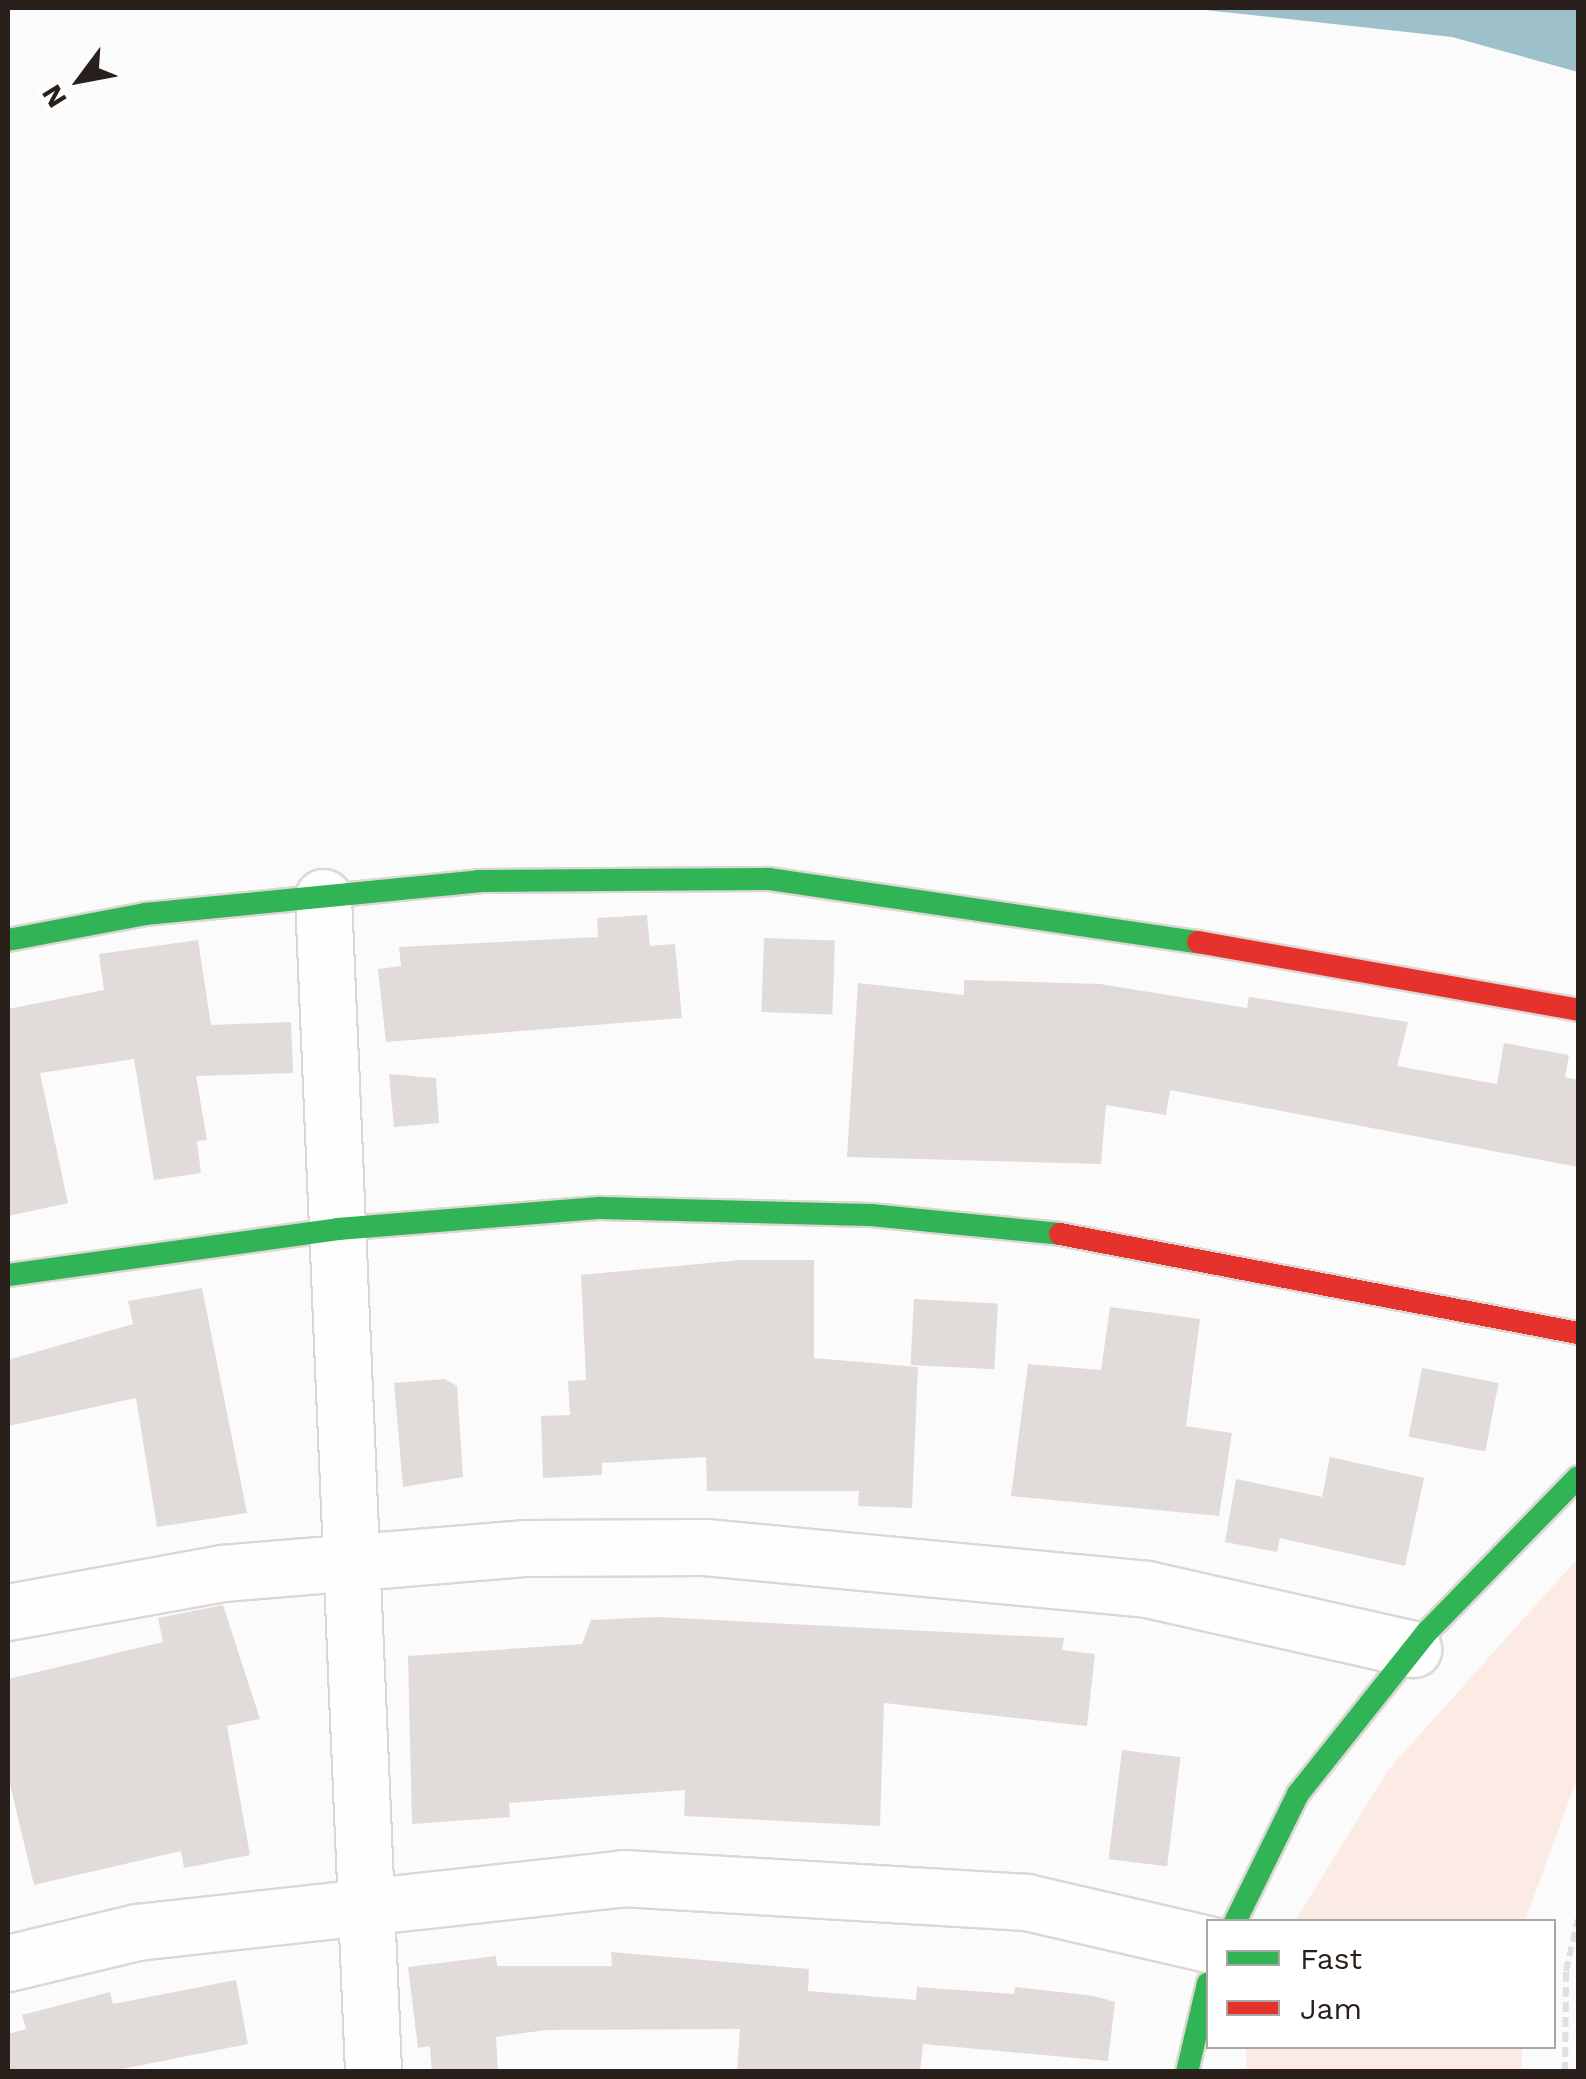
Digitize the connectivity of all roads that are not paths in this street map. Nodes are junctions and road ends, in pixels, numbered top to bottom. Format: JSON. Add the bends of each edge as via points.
{"nodes":[{"id":1,"x":323,"y":897,"type":"junction"},
{"id":2,"x":8,"y":940,"type":"edge"},
{"id":3,"x":1578,"y":1010,"type":"edge"},
{"id":4,"x":338,"y":1229,"type":"junction"},
{"id":5,"x":8,"y":1275,"type":"edge"},
{"id":6,"x":1578,"y":1333,"type":"edge"},
{"id":7,"x":1578,"y":1477,"type":"edge"},
{"id":8,"x":357,"y":1562,"type":"junction"},
{"id":9,"x":8,"y":1612,"type":"edge"},
{"id":10,"x":1413,"y":1649,"type":"junction"},
{"id":11,"x":368,"y":1904,"type":"junction"},
{"id":12,"x":1236,"y":1919,"type":"edge"},
{"id":13,"x":1206,"y":1944,"type":"edge"},
{"id":14,"x":8,"y":1963,"type":"edge"},
{"id":15,"x":1206,"y":1991,"type":"edge"},
{"id":16,"x":373,"y":2072,"type":"edge"},
{"id":17,"x":1187,"y":2072,"type":"edge"}],
"edges":[{"from":1,"to":2,"type":"street","via":[[145,914]]},
{"from":1,"to":3,"type":"street","via":[[479,880],[769,880],[1138,931]]},
{"from":1,"to":4,"type":"street"},
{"from":4,"to":5,"type":"street"},
{"from":4,"to":6,"type":"street","via":[[601,1208],[871,1215],[1126,1241]]},
{"from":4,"to":8,"type":"street"},
{"from":7,"to":10,"type":"street"},
{"from":8,"to":9,"type":"street","via":[[222,1573]]},
{"from":8,"to":10,"type":"street","via":[[685,1547],[900,1561],[1147,1589]]},
{"from":8,"to":11,"type":"street"},
{"from":10,"to":12,"type":"street","via":[[1298,1794]]},
{"from":11,"to":13,"type":"street","via":[[623,1878],[833,1884],[1026,1902]]},
{"from":11,"to":14,"type":"street","via":[[136,1932]]},
{"from":11,"to":16,"type":"street"},
{"from":15,"to":17,"type":"street"}]}
